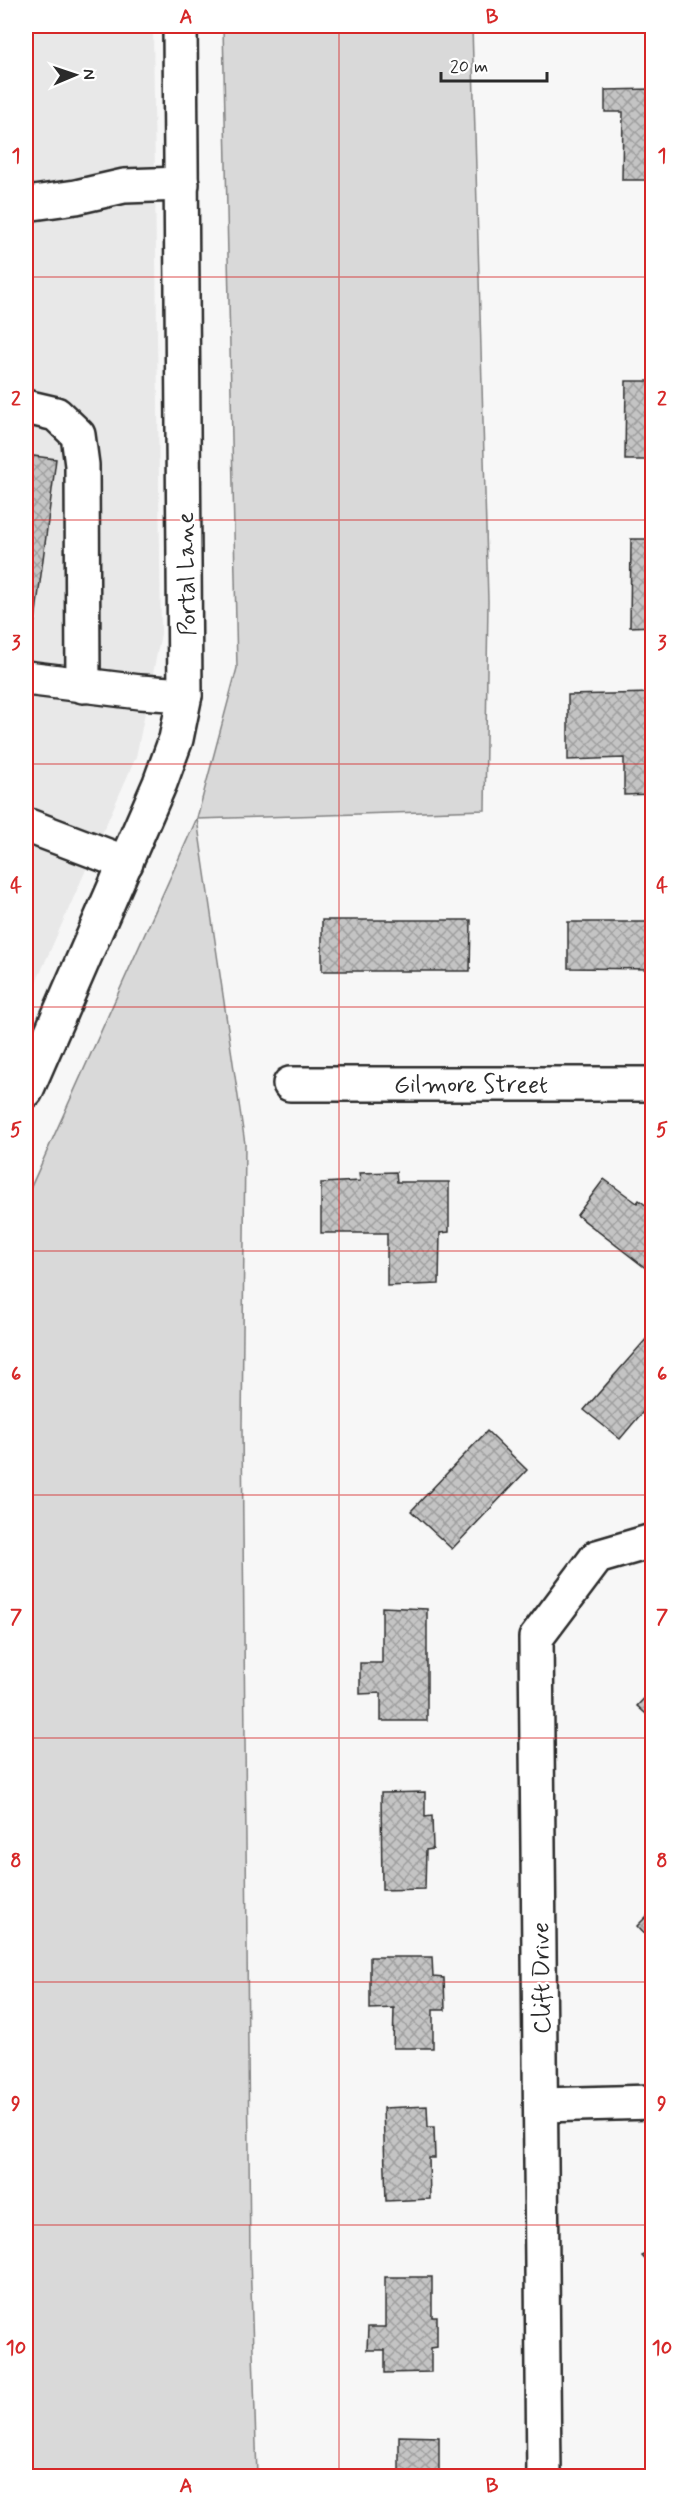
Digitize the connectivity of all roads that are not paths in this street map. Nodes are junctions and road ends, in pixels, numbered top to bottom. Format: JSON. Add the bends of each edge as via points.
{"nodes":[{"id":1,"x":180,"y":26,"type":"edge"},
{"id":2,"x":182,"y":184,"type":"junction"},
{"id":3,"x":26,"y":204,"type":"edge"},
{"id":4,"x":26,"y":407,"type":"edge"},
{"id":5,"x":26,"y":678,"type":"edge"},
{"id":6,"x":83,"y":686,"type":"junction"},
{"id":7,"x":185,"y":694,"type":"junction"},
{"id":8,"x":26,"y":825,"type":"edge"},
{"id":9,"x":126,"y":863,"type":"junction"},
{"id":10,"x":652,"y":1083,"type":"edge"},
{"id":11,"x":290,"y":1084,"type":"dead end"},
{"id":12,"x":26,"y":1090,"type":"edge"},
{"id":13,"x":652,"y":1541,"type":"edge"},
{"id":14,"x":652,"y":2102,"type":"edge"},
{"id":15,"x":542,"y":2105,"type":"junction"},
{"id":16,"x":544,"y":2476,"type":"edge"}],
"edges":[{"from":1,"to":2,"type":"street","name":"Portal Lane"},
{"from":2,"to":3,"type":"street","via":[[124,186]]},
{"from":2,"to":7,"type":"street","name":"Portal Lane"},
{"from":4,"to":6,"type":"street","via":[[56,414],[78,435],[82,465]]},
{"from":5,"to":6,"type":"street"},
{"from":6,"to":7,"type":"street"},
{"from":7,"to":9,"type":"street","name":"Portal Lane","via":[[176,739]]},
{"from":8,"to":9,"type":"street"},
{"from":9,"to":12,"type":"street","name":"Portal Lane"},
{"from":10,"to":11,"type":"street","name":"Gilmore Street"},
{"from":13,"to":15,"type":"street","name":"Clift Drive","via":[[597,1557],[536,1638]]},
{"from":14,"to":15,"type":"street"},
{"from":15,"to":16,"type":"street","name":"Clift Drive"}]}
